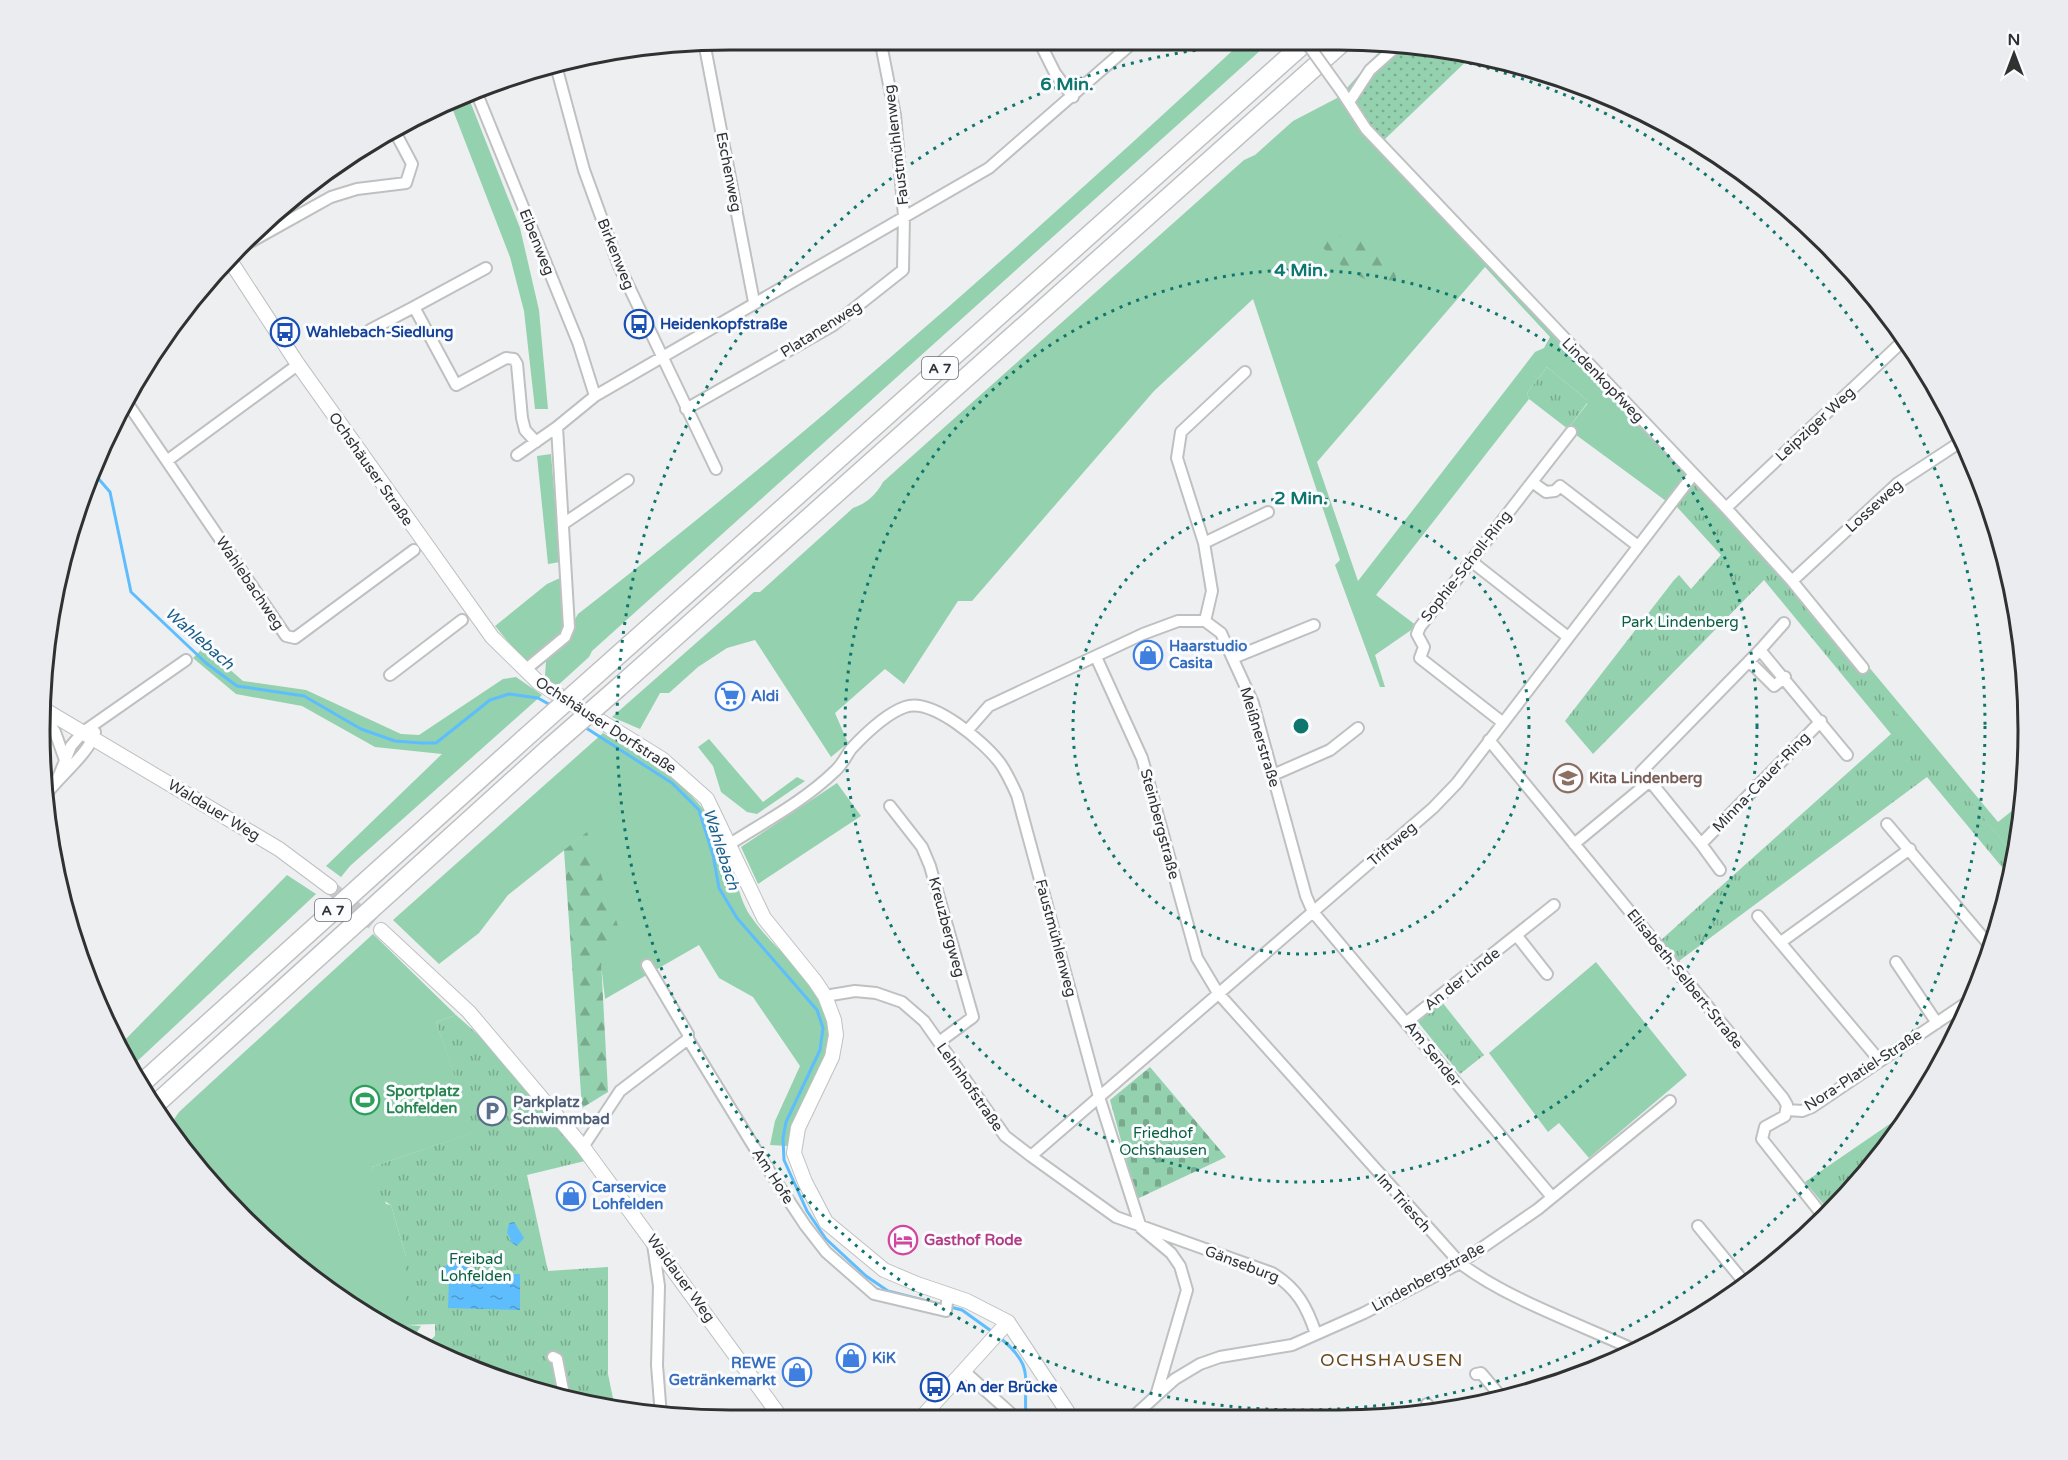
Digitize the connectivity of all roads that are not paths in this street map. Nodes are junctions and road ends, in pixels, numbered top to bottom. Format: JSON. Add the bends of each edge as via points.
{"nodes":[{"id":1,"x":882,"y":50,"type":"edge"},
{"id":2,"x":1044,"y":50,"type":"edge"},
{"id":3,"x":1125,"y":50,"type":"edge"},
{"id":4,"x":1298,"y":50,"type":"edge"},
{"id":5,"x":1312,"y":50,"type":"edge"},
{"id":6,"x":1334,"y":50,"type":"edge"},
{"id":7,"x":706,"y":51,"type":"edge"},
{"id":8,"x":1391,"y":52,"type":"edge"},
{"id":9,"x":558,"y":72,"type":"edge"},
{"id":10,"x":1073,"y":97,"type":"junction"},
{"id":11,"x":479,"y":98,"type":"edge"},
{"id":12,"x":1349,"y":102,"type":"junction"},
{"id":13,"x":398,"y":137,"type":"edge"},
{"id":14,"x":904,"y":216,"type":"junction"},
{"id":15,"x":264,"y":234,"type":"edge"},
{"id":16,"x":233,"y":265,"type":"edge"},
{"id":17,"x":486,"y":268,"type":"dead end"},
{"id":18,"x":754,"y":302,"type":"junction"},
{"id":19,"x":414,"y":308,"type":"junction"},
{"id":20,"x":370,"y":330,"type":"dead end"},
{"id":21,"x":1899,"y":345,"type":"edge"},
{"id":22,"x":662,"y":358,"type":"junction"},
{"id":23,"x":292,"y":369,"type":"dead end"},
{"id":24,"x":1245,"y":372,"type":"dead end"},
{"id":25,"x":595,"y":396,"type":"junction"},
{"id":26,"x":131,"y":408,"type":"edge"},
{"id":27,"x":686,"y":409,"type":"junction"},
{"id":28,"x":557,"y":427,"type":"junction"},
{"id":29,"x":1571,"y":432,"type":"dead end"},
{"id":30,"x":536,"y":442,"type":"junction"},
{"id":31,"x":1956,"y":445,"type":"edge"},
{"id":32,"x":517,"y":455,"type":"dead end"},
{"id":33,"x":168,"y":460,"type":"junction"},
{"id":34,"x":716,"y":469,"type":"dead end"},
{"id":35,"x":1693,"y":475,"type":"junction"},
{"id":36,"x":628,"y":480,"type":"dead end"},
{"id":37,"x":1532,"y":483,"type":"junction"},
{"id":38,"x":1726,"y":507,"type":"junction"},
{"id":39,"x":1268,"y":512,"type":"dead end"},
{"id":40,"x":563,"y":525,"type":"junction"},
{"id":41,"x":1204,"y":543,"type":"junction"},
{"id":42,"x":1638,"y":546,"type":"junction"},
{"id":43,"x":414,"y":550,"type":"dead end"},
{"id":44,"x":1471,"y":561,"type":"junction"},
{"id":45,"x":1792,"y":581,"type":"junction"},
{"id":46,"x":462,"y":620,"type":"dead end"},
{"id":47,"x":1205,"y":621,"type":"junction"},
{"id":48,"x":1784,"y":623,"type":"dead end"},
{"id":49,"x":1314,"y":625,"type":"dead end"},
{"id":50,"x":1568,"y":637,"type":"junction"},
{"id":51,"x":1760,"y":650,"type":"junction"},
{"id":52,"x":1095,"y":657,"type":"junction"},
{"id":53,"x":1233,"y":658,"type":"junction"},
{"id":54,"x":186,"y":660,"type":"dead end"},
{"id":55,"x":1749,"y":661,"type":"junction"},
{"id":56,"x":1863,"y":668,"type":"dead end"},
{"id":57,"x":525,"y":670,"type":"junction"},
{"id":58,"x":390,"y":675,"type":"dead end"},
{"id":59,"x":1785,"y":677,"type":"junction"},
{"id":60,"x":50,"y":713,"type":"edge"},
{"id":61,"x":1821,"y":721,"type":"junction"},
{"id":62,"x":1502,"y":722,"type":"junction"},
{"id":63,"x":50,"y":724,"type":"edge"},
{"id":64,"x":1358,"y":728,"type":"dead end"},
{"id":65,"x":967,"y":731,"type":"junction"},
{"id":66,"x":89,"y":735,"type":"junction"},
{"id":67,"x":1489,"y":740,"type":"junction"},
{"id":68,"x":1847,"y":755,"type":"dead end"},
{"id":69,"x":65,"y":760,"type":"junction"},
{"id":70,"x":1273,"y":775,"type":"junction"},
{"id":71,"x":58,"y":778,"type":"junction"},
{"id":72,"x":1650,"y":781,"type":"junction"},
{"id":73,"x":52,"y":786,"type":"edge"},
{"id":74,"x":890,"y":806,"type":"dead end"},
{"id":75,"x":1887,"y":824,"type":"dead end"},
{"id":76,"x":730,"y":844,"type":"junction"},
{"id":77,"x":1574,"y":844,"type":"junction"},
{"id":78,"x":1701,"y":844,"type":"junction"},
{"id":79,"x":1910,"y":849,"type":"junction"},
{"id":80,"x":1720,"y":870,"type":"dead end"},
{"id":81,"x":330,"y":887,"type":"tunnel mouth"},
{"id":82,"x":1554,"y":905,"type":"dead end"},
{"id":83,"x":1313,"y":912,"type":"junction"},
{"id":84,"x":1758,"y":916,"type":"dead end"},
{"id":85,"x":381,"y":930,"type":"tunnel mouth"},
{"id":86,"x":1517,"y":936,"type":"junction"},
{"id":87,"x":1985,"y":940,"type":"edge"},
{"id":88,"x":1781,"y":942,"type":"junction"},
{"id":89,"x":1896,"y":962,"type":"dead end"},
{"id":90,"x":647,"y":965,"type":"dead end"},
{"id":91,"x":1547,"y":974,"type":"dead end"},
{"id":92,"x":1218,"y":993,"type":"junction"},
{"id":93,"x":825,"y":996,"type":"junction"},
{"id":94,"x":1959,"y":1008,"type":"edge"},
{"id":95,"x":1407,"y":1022,"type":"junction"},
{"id":96,"x":1937,"y":1023,"type":"junction"},
{"id":97,"x":688,"y":1039,"type":"junction"},
{"id":98,"x":939,"y":1042,"type":"junction"},
{"id":99,"x":1880,"y":1061,"type":"junction"},
{"id":100,"x":146,"y":1079,"type":"edge"},
{"id":101,"x":1099,"y":1097,"type":"junction"},
{"id":102,"x":160,"y":1101,"type":"edge"},
{"id":103,"x":1670,"y":1101,"type":"dead end"},
{"id":104,"x":1788,"y":1110,"type":"junction"},
{"id":105,"x":584,"y":1147,"type":"junction"},
{"id":106,"x":1031,"y":1156,"type":"junction"},
{"id":107,"x":1552,"y":1197,"type":"junction"},
{"id":108,"x":1819,"y":1211,"type":"edge"},
{"id":109,"x":1698,"y":1226,"type":"dead end"},
{"id":110,"x":1141,"y":1228,"type":"junction"},
{"id":111,"x":654,"y":1240,"type":"junction"},
{"id":112,"x":1460,"y":1263,"type":"junction"},
{"id":113,"x":1741,"y":1278,"type":"edge"},
{"id":114,"x":947,"y":1301,"type":"junction"},
{"id":115,"x":1005,"y":1326,"type":"junction"},
{"id":116,"x":1316,"y":1334,"type":"junction"},
{"id":117,"x":1626,"y":1346,"type":"edge"},
{"id":118,"x":553,"y":1357,"type":"dead end"},
{"id":119,"x":964,"y":1372,"type":"junction"},
{"id":120,"x":1476,"y":1374,"type":"dead end"},
{"id":121,"x":563,"y":1389,"type":"edge"},
{"id":122,"x":1496,"y":1391,"type":"edge"},
{"id":123,"x":1156,"y":1396,"type":"junction"},
{"id":124,"x":660,"y":1407,"type":"edge"},
{"id":125,"x":776,"y":1410,"type":"edge"},
{"id":126,"x":928,"y":1410,"type":"edge"},
{"id":127,"x":1008,"y":1410,"type":"edge"},
{"id":128,"x":1066,"y":1410,"type":"edge"},
{"id":129,"x":1141,"y":1410,"type":"edge"}],
"edges":[{"from":1,"to":14,"type":"street","name":"Faustmühlenweg","via":[[895,115]]},
{"from":2,"to":10,"type":"street"},
{"from":3,"to":10,"type":"street"},
{"from":4,"to":100,"type":"highway","number":"A 7","bridge":true},
{"from":5,"to":12,"type":"street","name":"Lindenkopfweg","bridge":true},
{"from":6,"to":102,"type":"highway","number":"A 7","bridge":true},
{"from":7,"to":18,"type":"street","name":"Eschenweg"},
{"from":8,"to":12,"type":"street","via":[[1370,70]]},
{"from":9,"to":22,"type":"street","name":"Birkenweg","via":[[592,191],[619,266]]},
{"from":10,"to":14,"type":"street","via":[[989,168]]},
{"from":11,"to":25,"type":"street","name":"Eibenweg","via":[[578,342]]},
{"from":12,"to":35,"type":"street","name":"Lindenkopfweg","via":[[1366,129]]},
{"from":13,"to":15,"type":"street","via":[[412,164],[406,183],[357,189],[331,197]]},
{"from":14,"to":18,"type":"street"},
{"from":14,"to":27,"type":"street","name":"Platanenweg","via":[[905,260],[903,270],[892,281],[832,326]]},
{"from":16,"to":57,"type":"main road","name":"Ochshäuser Straße","via":[[448,578],[492,637]]},
{"from":17,"to":19,"type":"street"},
{"from":18,"to":22,"type":"street"},
{"from":19,"to":20,"type":"street"},
{"from":19,"to":30,"type":"street","via":[[456,385],[506,358],[514,359],[525,430]]},
{"from":21,"to":38,"type":"street","name":"Leipziger Weg"},
{"from":22,"to":25,"type":"street"},
{"from":22,"to":27,"type":"street","name":"Birkenweg"},
{"from":23,"to":33,"type":"street"},
{"from":24,"to":41,"type":"street","via":[[1181,432],[1177,458]]},
{"from":25,"to":28,"type":"street"},
{"from":26,"to":33,"type":"street","name":"Wahlebachweg"},
{"from":27,"to":34,"type":"street","name":"Birkenweg"},
{"from":28,"to":30,"type":"street"},
{"from":28,"to":40,"type":"street"},
{"from":29,"to":37,"type":"street","name":"Sophie-Scholl-Ring"},
{"from":30,"to":32,"type":"street"},
{"from":31,"to":45,"type":"street","name":"Losseweg","via":[[1898,483]]},
{"from":33,"to":43,"type":"street","name":"Wahlebachweg","via":[[286,636],[294,638]]},
{"from":35,"to":38,"type":"street","name":"Lindenkopfweg"},
{"from":35,"to":42,"type":"street","name":"Triftweg"},
{"from":36,"to":40,"type":"street"},
{"from":37,"to":42,"type":"street","via":[[1546,492],[1560,486]]},
{"from":37,"to":44,"type":"street","name":"Sophie-Scholl-Ring"},
{"from":38,"to":45,"type":"street","name":"Lindenkopfweg"},
{"from":39,"to":41,"type":"street"},
{"from":40,"to":57,"type":"street","via":[[569,627],[565,637]]},
{"from":41,"to":47,"type":"street","via":[[1212,591]]},
{"from":42,"to":50,"type":"street","name":"Triftweg"},
{"from":44,"to":50,"type":"street"},
{"from":44,"to":62,"type":"street","name":"Sophie-Scholl-Ring","via":[[1418,630],[1424,647],[1420,658]]},
{"from":45,"to":56,"type":"street","name":"Lindenkopfweg"},
{"from":46,"to":58,"type":"street"},
{"from":47,"to":52,"type":"street","via":[[1178,621]]},
{"from":47,"to":53,"type":"street","name":"Meißnerstraße","via":[[1221,633]]},
{"from":48,"to":51,"type":"street"},
{"from":49,"to":53,"type":"street"},
{"from":50,"to":62,"type":"street","name":"Triftweg"},
{"from":51,"to":55,"type":"street"},
{"from":51,"to":59,"type":"street","name":"Minna-Cauer-Ring"},
{"from":52,"to":65,"type":"street","via":[[989,706]]},
{"from":52,"to":92,"type":"street","name":"Steinbergstraße","via":[[1142,758],[1197,958]]},
{"from":53,"to":70,"type":"street","name":"Meißnerstraße","via":[[1253,703]]},
{"from":54,"to":66,"type":"street","via":[[98,724]]},
{"from":55,"to":59,"type":"street","via":[[1774,686]]},
{"from":55,"to":72,"type":"street","via":[[1641,772]]},
{"from":57,"to":76,"type":"main road","name":"Ochshäuser Dorfstraße","via":[[687,778],[708,799]]},
{"from":59,"to":61,"type":"street","name":"Minna-Cauer-Ring"},
{"from":60,"to":66,"type":"main road","name":"Waldauer Weg"},
{"from":61,"to":68,"type":"street","name":"Minna-Cauer-Ring"},
{"from":61,"to":78,"type":"street","name":"Minna-Cauer-Ring"},
{"from":62,"to":67,"type":"street","name":"Triftweg"},
{"from":63,"to":69,"type":"street"},
{"from":64,"to":70,"type":"street","via":[[1330,750]]},
{"from":65,"to":76,"type":"street","name":"Faustmühlenweg","via":[[925,707],[906,706],[861,739],[837,770],[807,795]]},
{"from":65,"to":101,"type":"street","name":"Faustmühlenweg","via":[[999,762],[1017,795]]},
{"from":66,"to":69,"type":"street","via":[[71,746]]},
{"from":66,"to":71,"type":"street","via":[[86,750]]},
{"from":66,"to":81,"type":"main road","name":"Waldauer Weg","via":[[279,849]]},
{"from":67,"to":77,"type":"street","name":"Elisabeth-Selbert-Straße"},
{"from":67,"to":83,"type":"street","name":"Triftweg","via":[[1433,808]]},
{"from":69,"to":71,"type":"street"},
{"from":70,"to":83,"type":"street","name":"Meißnerstraße"},
{"from":71,"to":73,"type":"street"},
{"from":72,"to":77,"type":"street"},
{"from":72,"to":78,"type":"street","name":"Minna-Cauer-Ring"},
{"from":74,"to":98,"type":"street","name":"Kreuzbergweg","via":[[922,847],[930,866],[973,1017]]},
{"from":75,"to":79,"type":"street"},
{"from":76,"to":93,"type":"main road","name":"Ochshäuser Dorfstraße","via":[[764,918]]},
{"from":77,"to":104,"type":"street","name":"Elisabeth-Selbert-Straße","via":[[1783,1098]]},
{"from":78,"to":80,"type":"street","name":"Minna-Cauer-Ring"},
{"from":79,"to":87,"type":"street"},
{"from":79,"to":88,"type":"street"},
{"from":82,"to":86,"type":"street","name":"An der Linde"},
{"from":83,"to":92,"type":"street","name":"Triftweg"},
{"from":83,"to":95,"type":"street","name":"Am Sender"},
{"from":84,"to":88,"type":"street"},
{"from":85,"to":105,"type":"main road","name":"Waldauer Weg","via":[[469,1012]]},
{"from":86,"to":91,"type":"street"},
{"from":86,"to":95,"type":"street","name":"An der Linde"},
{"from":88,"to":99,"type":"street"},
{"from":89,"to":96,"type":"street","name":"Nora-Platiel-Straße"},
{"from":90,"to":97,"type":"street","name":"Am Hofe"},
{"from":92,"to":101,"type":"street","name":"Triftweg"},
{"from":92,"to":112,"type":"street","name":"Im Triesch"},
{"from":93,"to":98,"type":"street","name":"Lehnhofstraße","via":[[855,991],[902,1002],[924,1021]]},
{"from":93,"to":114,"type":"main road","name":"Ochshäuser Dorfstraße","via":[[834,1020],[834,1048],[798,1128],[794,1153],[797,1165],[823,1216],[852,1245],[898,1277]]},
{"from":94,"to":96,"type":"street","name":"Nora-Platiel-Straße"},
{"from":95,"to":107,"type":"street","name":"Am Sender"},
{"from":96,"to":99,"type":"street","name":"Nora-Platiel-Straße"},
{"from":97,"to":105,"type":"street","via":[[620,1091]]},
{"from":97,"to":114,"type":"street","name":"Am Hofe","via":[[762,1160],[826,1252],[874,1294],[946,1311]]},
{"from":98,"to":106,"type":"street","name":"Lehnhofstraße","via":[[1005,1136]]},
{"from":99,"to":104,"type":"street","name":"Nora-Platiel-Straße","via":[[1812,1107]]},
{"from":101,"to":106,"type":"street","name":"Triftweg"},
{"from":101,"to":110,"type":"street","name":"Faustmühlenweg"},
{"from":103,"to":107,"type":"street","name":"Lindenbergstraße"},
{"from":104,"to":108,"type":"street","via":[[1778,1122],[1765,1127],[1762,1139]]},
{"from":105,"to":111,"type":"main road","name":"Waldauer Weg"},
{"from":106,"to":110,"type":"street","name":"Lehnhofstraße","via":[[1116,1217]]},
{"from":107,"to":112,"type":"street","name":"Lindenbergstraße"},
{"from":109,"to":113,"type":"street"},
{"from":110,"to":116,"type":"street","name":"Gänseburg","via":[[1272,1273],[1301,1298]]},
{"from":110,"to":123,"type":"street","via":[[1171,1253],[1187,1290]]},
{"from":111,"to":124,"type":"street","via":[[659,1277],[656,1357]]},
{"from":111,"to":125,"type":"main road","name":"Waldauer Weg"},
{"from":112,"to":116,"type":"street","name":"Lindenbergstraße"},
{"from":112,"to":117,"type":"street","name":"Im Triesch","via":[[1521,1297]]},
{"from":114,"to":115,"type":"main road","name":"Ochshäuser Dorfstraße","via":[[983,1308]]},
{"from":115,"to":119,"type":"main road"},
{"from":115,"to":128,"type":"main road","name":"Ochshäuser Dorfstraße"},
{"from":116,"to":123,"type":"street","name":"Lindenbergstraße","via":[[1292,1345],[1200,1364]]},
{"from":118,"to":121,"type":"street","via":[[557,1359]]},
{"from":119,"to":126,"type":"main road"},
{"from":119,"to":127,"type":"street"},
{"from":120,"to":122,"type":"street","via":[[1481,1373]]},
{"from":123,"to":129,"type":"street"}]}
